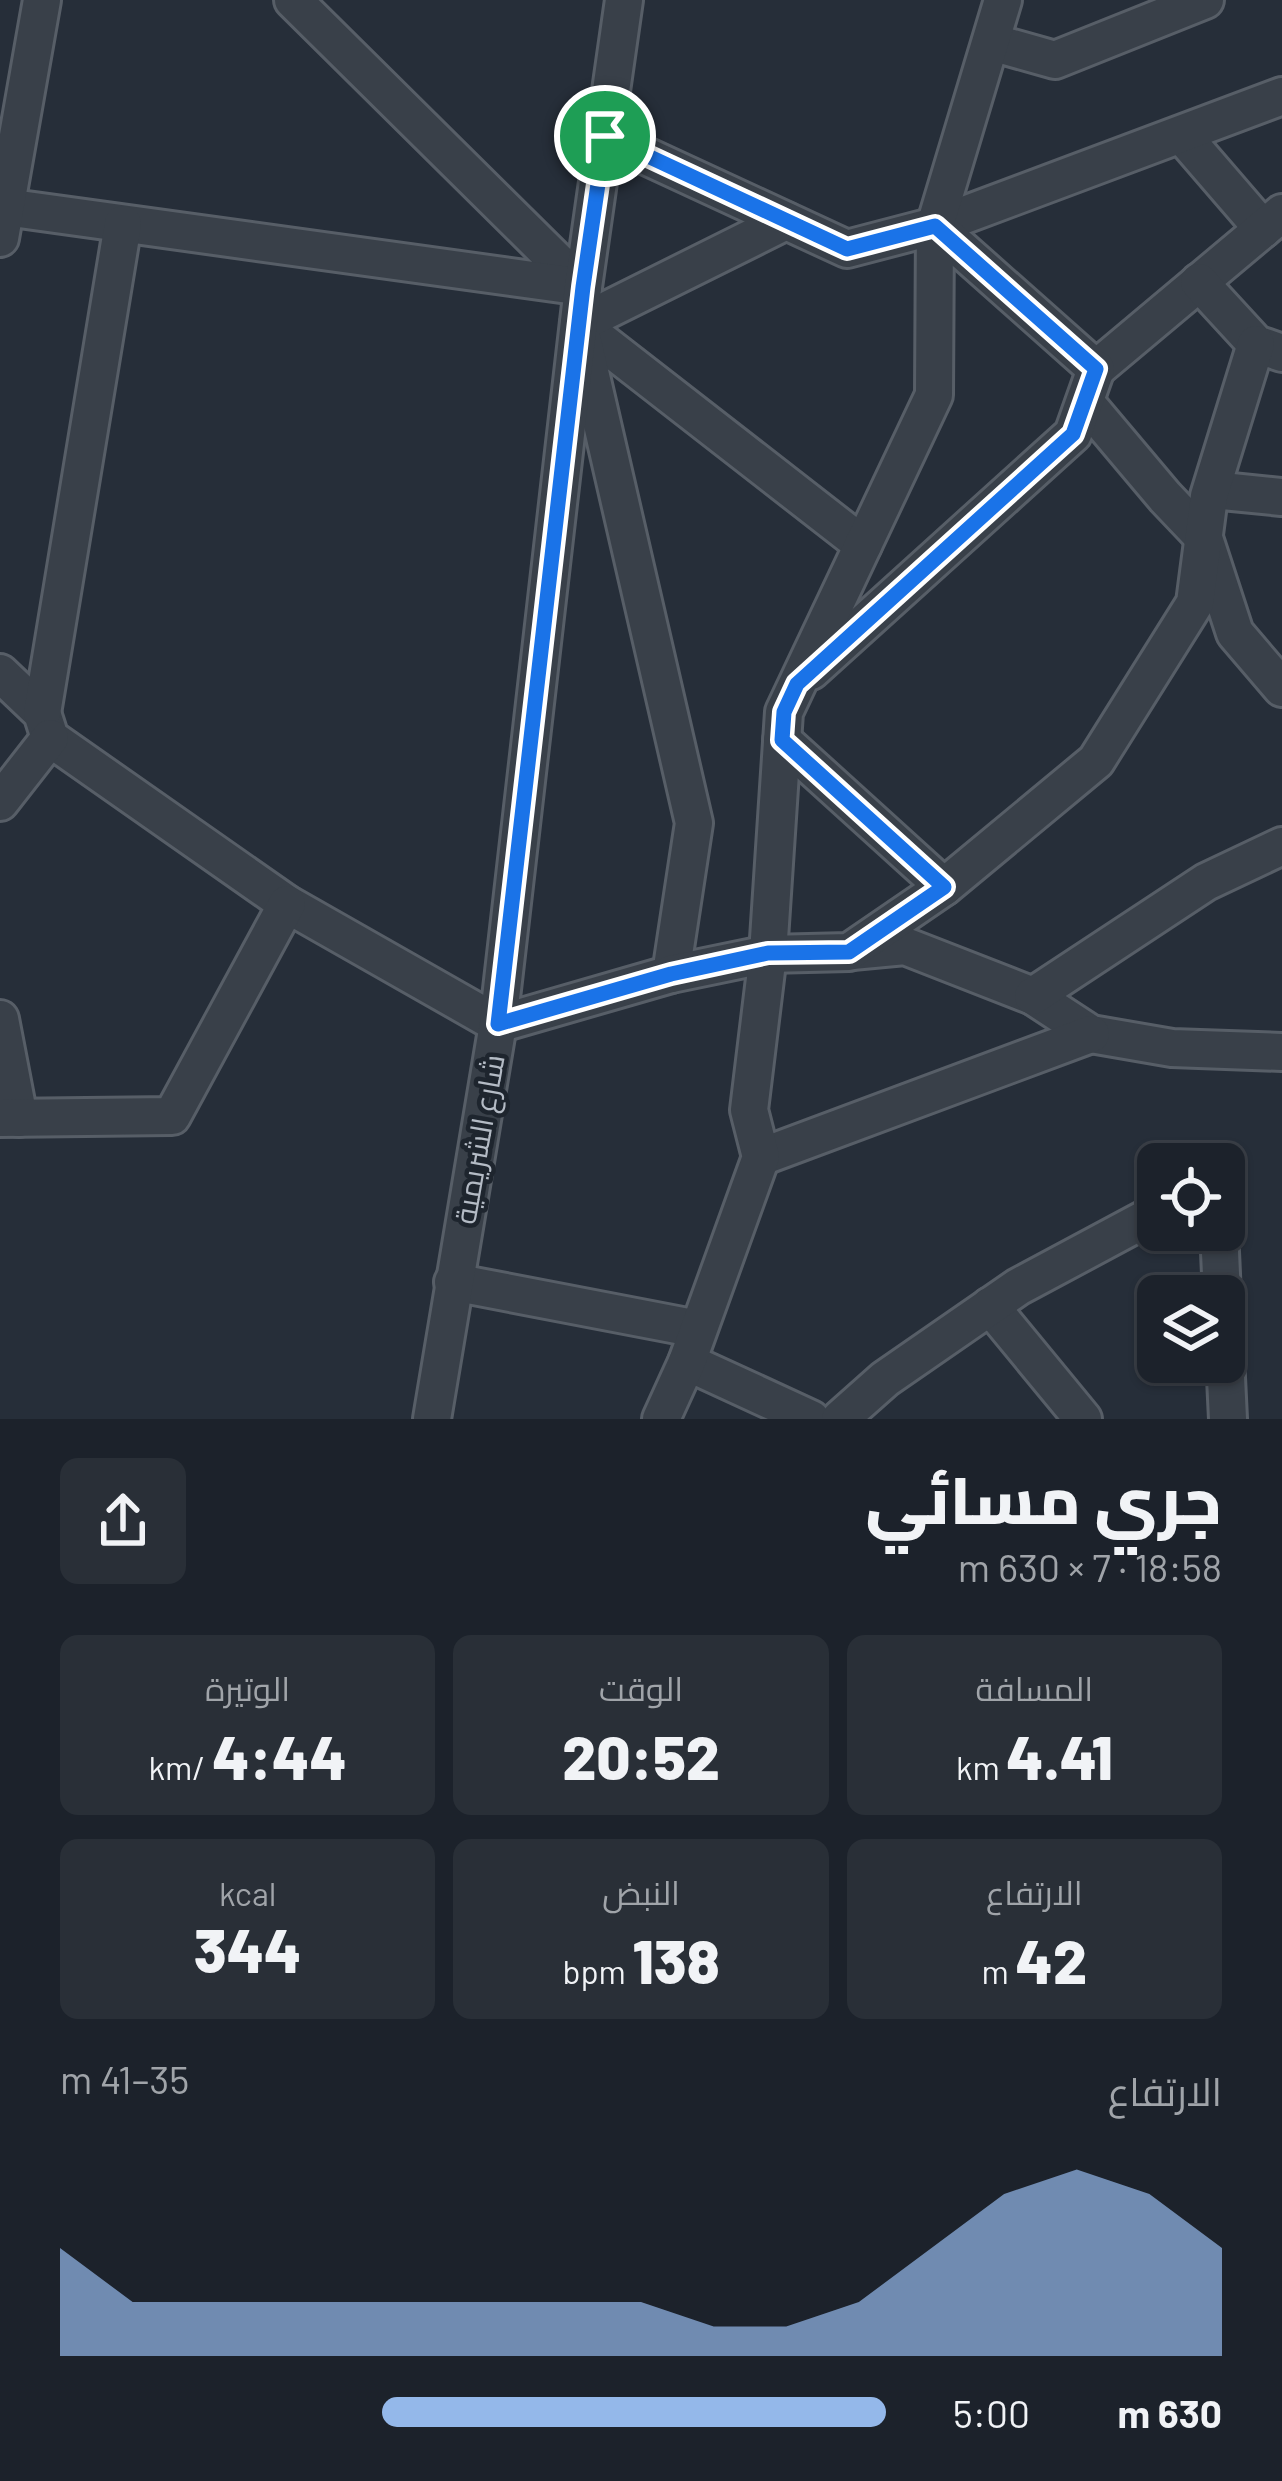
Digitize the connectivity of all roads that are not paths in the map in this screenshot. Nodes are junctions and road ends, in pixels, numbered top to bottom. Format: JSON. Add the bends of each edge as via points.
{"nodes":[{"id":1,"x":42,"y":0,"type":"edge"},
{"id":2,"x":293,"y":0,"type":"edge"},
{"id":3,"x":624,"y":0,"type":"edge"},
{"id":4,"x":1004,"y":0,"type":"edge"},
{"id":5,"x":1205,"y":0,"type":"edge"},
{"id":6,"x":991,"y":42,"type":"junction"},
{"id":7,"x":1282,"y":95,"type":"edge"},
{"id":8,"x":12,"y":105,"type":"edge"},
{"id":9,"x":1182,"y":135,"type":"junction"},
{"id":10,"x":605,"y":136,"type":"junction"},
{"id":11,"x":786,"y":221,"type":"junction"},
{"id":12,"x":1272,"y":221,"type":"edge"},
{"id":13,"x":3,"y":223,"type":"edge"},
{"id":14,"x":123,"y":224,"type":"junction"},
{"id":15,"x":935,"y":226,"type":"junction"},
{"id":16,"x":1199,"y":282,"type":"junction"},
{"id":17,"x":581,"y":305,"type":"junction"},
{"id":18,"x":1269,"y":348,"type":"edge"},
{"id":19,"x":1090,"y":386,"type":"junction"},
{"id":20,"x":1212,"y":490,"type":"junction"},
{"id":21,"x":1282,"y":497,"type":"edge"},
{"id":22,"x":1204,"y":538,"type":"junction"},
{"id":23,"x":863,"y":545,"type":"junction"},
{"id":24,"x":0,"y":673,"type":"edge"},
{"id":25,"x":797,"y":684,"type":"junction"},
{"id":26,"x":1282,"y":688,"type":"edge"},
{"id":27,"x":46,"y":725,"type":"junction"},
{"id":28,"x":782,"y":740,"type":"junction"},
{"id":29,"x":0,"y":802,"type":"edge"},
{"id":30,"x":1282,"y":846,"type":"edge"},
{"id":31,"x":944,"y":887,"type":"junction"},
{"id":32,"x":287,"y":904,"type":"junction"},
{"id":33,"x":849,"y":952,"type":"junction"},
{"id":34,"x":768,"y":953,"type":"junction"},
{"id":35,"x":671,"y":974,"type":"junction"},
{"id":36,"x":1033,"y":996,"type":"junction"},
{"id":37,"x":0,"y":1019,"type":"edge"},
{"id":38,"x":498,"y":1024,"type":"junction"},
{"id":39,"x":1091,"y":1034,"type":"junction"},
{"id":40,"x":1282,"y":1052,"type":"edge"},
{"id":41,"x":9,"y":1118,"type":"edge"},
{"id":42,"x":761,"y":1157,"type":"junction"},
{"id":43,"x":1137,"y":1223,"type":"edge"},
{"id":44,"x":453,"y":1282,"type":"junction"},
{"id":45,"x":990,"y":1306,"type":"junction"},
{"id":46,"x":693,"y":1345,"type":"junction"},
{"id":47,"x":1226,"y":1383,"type":"edge"},
{"id":48,"x":432,"y":1419,"type":"edge"},
{"id":49,"x":661,"y":1419,"type":"edge"},
{"id":50,"x":811,"y":1419,"type":"edge"},
{"id":51,"x":840,"y":1419,"type":"edge"},
{"id":52,"x":1083,"y":1419,"type":"edge"},
{"id":53,"x":1228,"y":1419,"type":"edge"}],
"edges":[{"from":1,"to":8,"type":"street"},
{"from":2,"to":17,"type":"street"},
{"from":3,"to":10,"type":"street","name":"شارع الشريمية"},
{"from":4,"to":6,"type":"street"},
{"from":5,"to":6,"type":"street","via":[[1055,60]]},
{"from":6,"to":15,"type":"street"},
{"from":7,"to":9,"type":"street"},
{"from":8,"to":13,"type":"street"},
{"from":9,"to":12,"type":"street"},
{"from":9,"to":15,"type":"street"},
{"from":10,"to":11,"type":"street"},
{"from":10,"to":17,"type":"street","name":"شارع الشريمية"},
{"from":11,"to":15,"type":"street","via":[[847,249]]},
{"from":11,"to":17,"type":"street"},
{"from":12,"to":16,"type":"street"},
{"from":13,"to":14,"type":"street"},
{"from":14,"to":17,"type":"street"},
{"from":14,"to":27,"type":"street"},
{"from":15,"to":19,"type":"street"},
{"from":15,"to":23,"type":"street","via":[[934,394]]},
{"from":16,"to":18,"type":"street"},
{"from":16,"to":19,"type":"street"},
{"from":17,"to":23,"type":"street"},
{"from":17,"to":35,"type":"street","via":[[694,823]]},
{"from":17,"to":38,"type":"street","name":"شارع الشريمية"},
{"from":18,"to":20,"type":"street"},
{"from":19,"to":22,"type":"street","via":[[1165,497]]},
{"from":19,"to":25,"type":"street","via":[[1073,434]]},
{"from":20,"to":21,"type":"street"},
{"from":20,"to":22,"type":"street"},
{"from":22,"to":26,"type":"street","via":[[1235,634]]},
{"from":22,"to":31,"type":"street","via":[[1196,603],[1096,761]]},
{"from":23,"to":25,"type":"street"},
{"from":24,"to":27,"type":"street"},
{"from":25,"to":28,"type":"street"},
{"from":27,"to":29,"type":"street"},
{"from":27,"to":32,"type":"street"},
{"from":28,"to":31,"type":"street"},
{"from":28,"to":34,"type":"street"},
{"from":30,"to":36,"type":"street","via":[[1206,882]]},
{"from":31,"to":33,"type":"street"},
{"from":32,"to":38,"type":"street"},
{"from":32,"to":41,"type":"street","via":[[172,1116]]},
{"from":33,"to":34,"type":"street"},
{"from":33,"to":36,"type":"street","via":[[905,946]]},
{"from":34,"to":35,"type":"street"},
{"from":34,"to":42,"type":"street","via":[[749,1110]]},
{"from":35,"to":38,"type":"street"},
{"from":36,"to":39,"type":"street"},
{"from":37,"to":41,"type":"street"},
{"from":38,"to":44,"type":"street","name":"شارع الشريمية"},
{"from":39,"to":40,"type":"street","via":[[1172,1048]]},
{"from":39,"to":42,"type":"street"},
{"from":42,"to":46,"type":"street"},
{"from":43,"to":45,"type":"street"},
{"from":44,"to":46,"type":"street"},
{"from":44,"to":48,"type":"street","name":"شارع الشريمية"},
{"from":45,"to":51,"type":"street"},
{"from":45,"to":52,"type":"street"},
{"from":46,"to":49,"type":"street"},
{"from":46,"to":50,"type":"street"},
{"from":47,"to":53,"type":"street"}]}
